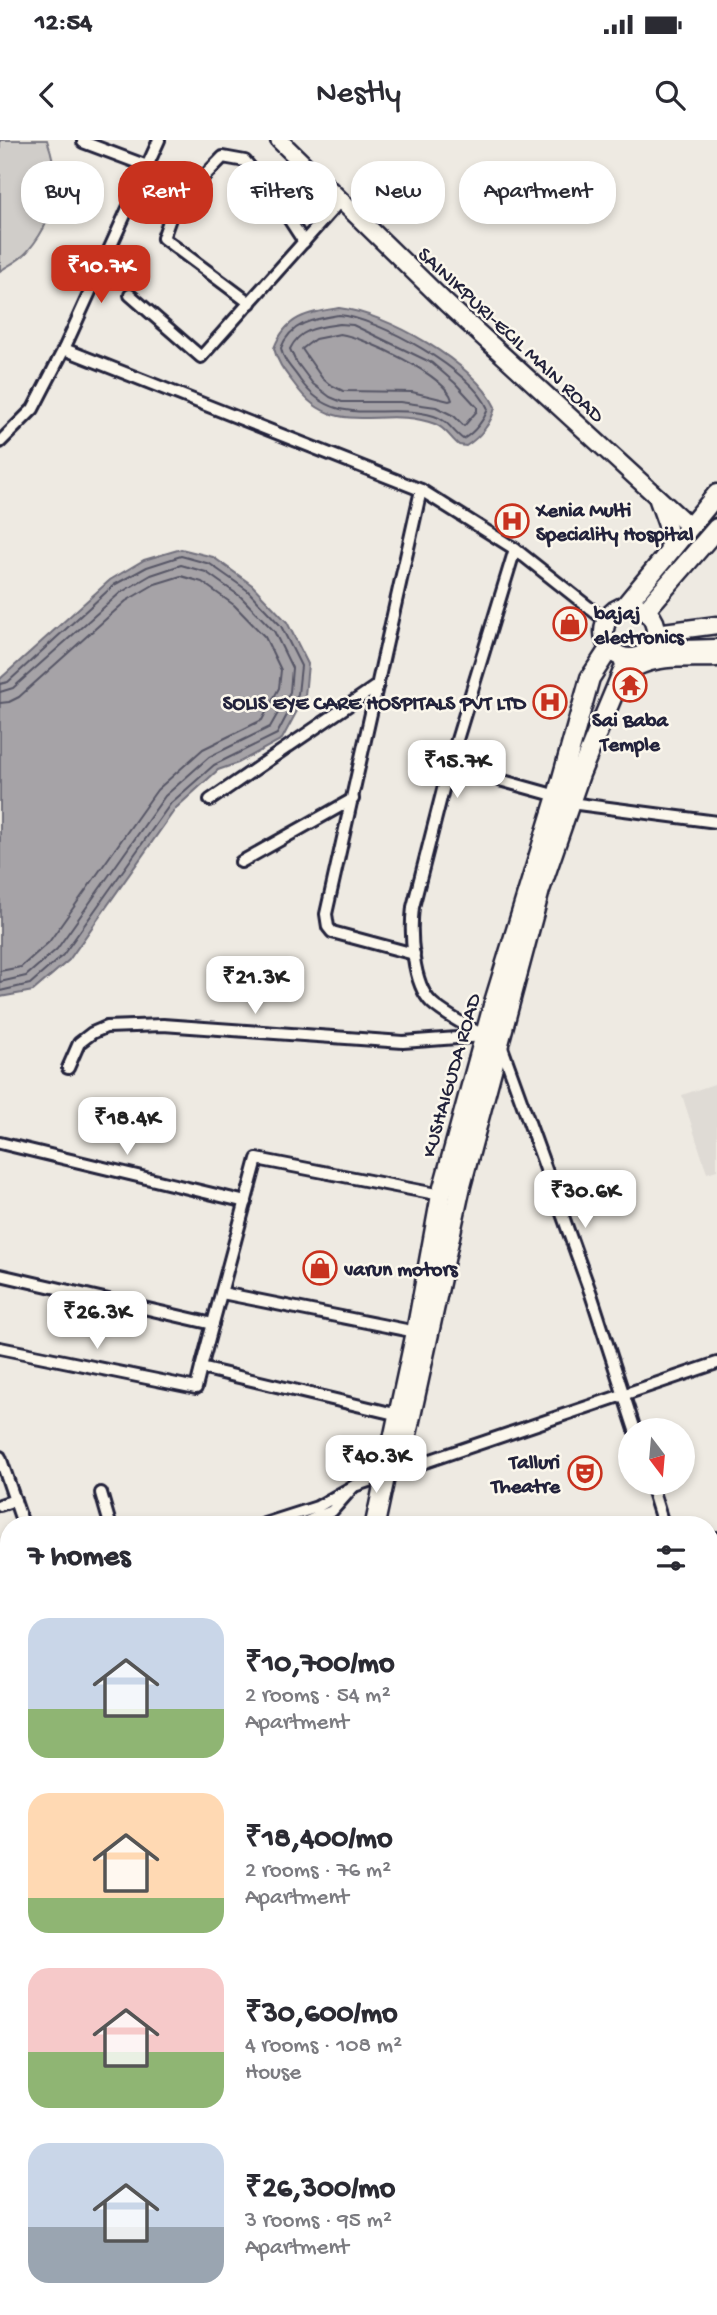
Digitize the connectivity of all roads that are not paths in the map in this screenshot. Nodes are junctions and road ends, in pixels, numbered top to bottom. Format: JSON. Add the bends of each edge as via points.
{"nodes":[{"id":1,"x":159,"y":140,"type":"edge"},
{"id":2,"x":279,"y":140,"type":"edge"},
{"id":3,"x":83,"y":142,"type":"edge"},
{"id":4,"x":134,"y":161,"type":"edge"},
{"id":5,"x":149,"y":161,"type":"edge"},
{"id":6,"x":245,"y":161,"type":"edge"},
{"id":7,"x":301,"y":161,"type":"edge"},
{"id":8,"x":337,"y":196,"type":"edge"},
{"id":9,"x":341,"y":200,"type":"junction"},
{"id":10,"x":121,"y":224,"type":"edge"},
{"id":11,"x":292,"y":224,"type":"edge"},
{"id":12,"x":304,"y":242,"type":"junction"},
{"id":13,"x":130,"y":295,"type":"dead end"},
{"id":14,"x":250,"y":303,"type":"junction"},
{"id":15,"x":64,"y":349,"type":"junction"},
{"id":16,"x":0,"y":442,"type":"edge"},
{"id":17,"x":421,"y":490,"type":"junction"},
{"id":18,"x":717,"y":494,"type":"edge"},
{"id":19,"x":657,"y":497,"type":"junction"},
{"id":20,"x":690,"y":527,"type":"junction"},
{"id":21,"x":717,"y":528,"type":"edge"},
{"id":22,"x":515,"y":549,"type":"junction"},
{"id":23,"x":669,"y":552,"type":"junction"},
{"id":24,"x":624,"y":607,"type":"junction"},
{"id":25,"x":645,"y":611,"type":"junction"},
{"id":26,"x":606,"y":621,"type":"junction"},
{"id":27,"x":717,"y":625,"type":"edge"},
{"id":28,"x":656,"y":633,"type":"junction"},
{"id":29,"x":717,"y":648,"type":"edge"},
{"id":30,"x":609,"y":649,"type":"junction"},
{"id":31,"x":649,"y":650,"type":"junction"},
{"id":32,"x":717,"y":657,"type":"edge"},
{"id":33,"x":628,"y":659,"type":"junction"},
{"id":34,"x":618,"y":683,"type":"junction"},
{"id":35,"x":379,"y":685,"type":"junction"},
{"id":36,"x":449,"y":766,"type":"junction"},
{"id":37,"x":353,"y":799,"type":"junction"},
{"id":38,"x":564,"y":799,"type":"junction"},
{"id":39,"x":210,"y":800,"type":"dead end"},
{"id":40,"x":717,"y":822,"type":"edge"},
{"id":41,"x":241,"y":862,"type":"dead end"},
{"id":42,"x":414,"y":954,"type":"junction"},
{"id":43,"x":492,"y":1039,"type":"junction"},
{"id":44,"x":68,"y":1068,"type":"dead end"},
{"id":45,"x":0,"y":1143,"type":"edge"},
{"id":46,"x":441,"y":1195,"type":"junction"},
{"id":47,"x":246,"y":1202,"type":"junction"},
{"id":48,"x":0,"y":1275,"type":"edge"},
{"id":49,"x":222,"y":1293,"type":"junction"},
{"id":50,"x":213,"y":1324,"type":"junction"},
{"id":51,"x":416,"y":1332,"type":"junction"},
{"id":52,"x":0,"y":1348,"type":"edge"},
{"id":53,"x":717,"y":1363,"type":"edge"},
{"id":54,"x":201,"y":1368,"type":"junction"},
{"id":55,"x":624,"y":1393,"type":"junction"},
{"id":56,"x":399,"y":1415,"type":"junction"},
{"id":57,"x":631,"y":1418,"type":"edge"},
{"id":58,"x":0,"y":1457,"type":"edge"},
{"id":59,"x":393,"y":1473,"type":"junction"},
{"id":60,"x":354,"y":1486,"type":"junction"},
{"id":61,"x":102,"y":1493,"type":"dead end"},
{"id":62,"x":654,"y":1495,"type":"edge"},
{"id":63,"x":15,"y":1500,"type":"junction"},
{"id":64,"x":0,"y":1505,"type":"edge"},
{"id":65,"x":20,"y":1516,"type":"edge"},
{"id":66,"x":108,"y":1516,"type":"edge"},
{"id":67,"x":289,"y":1516,"type":"edge"},
{"id":68,"x":320,"y":1516,"type":"edge"},
{"id":69,"x":378,"y":1516,"type":"edge"},
{"id":70,"x":389,"y":1516,"type":"edge"},
{"id":71,"x":661,"y":1516,"type":"edge"}],
"edges":[{"from":1,"to":5,"type":"street"},
{"from":2,"to":7,"type":"street","name":"SAINIKPURI-ECIL MAIN ROAD"},
{"from":3,"to":4,"type":"street"},
{"from":6,"to":14,"type":"street","via":[[223,157],[174,207],[163,238]]},
{"from":8,"to":9,"type":"street","name":"SAINIKPURI-ECIL MAIN ROAD"},
{"from":9,"to":12,"type":"street"},
{"from":9,"to":19,"type":"street","name":"SAINIKPURI-ECIL MAIN ROAD"},
{"from":10,"to":15,"type":"street"},
{"from":11,"to":12,"type":"street"},
{"from":12,"to":14,"type":"street"},
{"from":13,"to":14,"type":"street","via":[[201,357]]},
{"from":15,"to":16,"type":"street","via":[[33,409]]},
{"from":15,"to":17,"type":"street"},
{"from":17,"to":22,"type":"street"},
{"from":17,"to":35,"type":"street"},
{"from":18,"to":20,"type":"main road"},
{"from":19,"to":20,"type":"street","name":"SAINIKPURI-ECIL MAIN ROAD"},
{"from":19,"to":23,"type":"street","via":[[668,528]]},
{"from":20,"to":23,"type":"main road"},
{"from":21,"to":25,"type":"main road"},
{"from":22,"to":26,"type":"street"},
{"from":22,"to":36,"type":"street"},
{"from":23,"to":24,"type":"main road"},
{"from":24,"to":25,"type":"main road"},
{"from":24,"to":26,"type":"main road"},
{"from":25,"to":28,"type":"main road"},
{"from":26,"to":30,"type":"main road","via":[[604,636]]},
{"from":27,"to":28,"type":"street"},
{"from":28,"to":31,"type":"main road"},
{"from":29,"to":31,"type":"street"},
{"from":30,"to":33,"type":"main road"},
{"from":30,"to":38,"type":"main road","name":"KUSHAIGUDA ROAD","via":[[590,678]]},
{"from":31,"to":33,"type":"main road"},
{"from":32,"to":34,"type":"main road","via":[[644,662],[625,672]]},
{"from":33,"to":34,"type":"main road","name":"KUSHAIGUDA ROAD"},
{"from":34,"to":38,"type":"main road","name":"KUSHAIGUDA ROAD"},
{"from":35,"to":37,"type":"street"},
{"from":35,"to":39,"type":"street"},
{"from":36,"to":38,"type":"street"},
{"from":36,"to":42,"type":"street","via":[[413,907]]},
{"from":37,"to":41,"type":"street"},
{"from":37,"to":42,"type":"street","via":[[326,914],[328,927],[332,932]]},
{"from":38,"to":40,"type":"street"},
{"from":38,"to":43,"type":"main road","name":"KUSHAIGUDA ROAD"},
{"from":42,"to":43,"type":"street","via":[[424,993],[433,1004]]},
{"from":43,"to":44,"type":"street","via":[[402,1042],[163,1025],[106,1027],[79,1043]]},
{"from":43,"to":46,"type":"main road","name":"KUSHAIGUDA ROAD"},
{"from":43,"to":55,"type":"street","via":[[592,1294]]},
{"from":43,"to":59,"type":"main road","name":"KUSHAIGUDA ROAD"},
{"from":45,"to":47,"type":"street"},
{"from":46,"to":47,"type":"street","via":[[257,1160]]},
{"from":46,"to":51,"type":"main road","name":"KUSHAIGUDA ROAD"},
{"from":47,"to":49,"type":"street"},
{"from":48,"to":50,"type":"street"},
{"from":49,"to":50,"type":"street"},
{"from":49,"to":51,"type":"street"},
{"from":50,"to":54,"type":"street"},
{"from":51,"to":56,"type":"main road","name":"KUSHAIGUDA ROAD"},
{"from":52,"to":54,"type":"street","via":[[196,1388]]},
{"from":53,"to":55,"type":"street"},
{"from":54,"to":56,"type":"street"},
{"from":55,"to":57,"type":"street"},
{"from":55,"to":59,"type":"street"},
{"from":56,"to":59,"type":"main road","name":"KUSHAIGUDA ROAD"},
{"from":58,"to":63,"type":"street"},
{"from":59,"to":60,"type":"street"},
{"from":59,"to":69,"type":"main road","name":"KUSHAIGUDA ROAD"},
{"from":59,"to":70,"type":"main road","name":"KUSHAIGUDA ROAD"},
{"from":60,"to":67,"type":"street","via":[[317,1507]]},
{"from":60,"to":68,"type":"street","via":[[332,1511]]},
{"from":61,"to":66,"type":"street"},
{"from":62,"to":71,"type":"street"},
{"from":63,"to":64,"type":"street"},
{"from":63,"to":65,"type":"street"}]}
